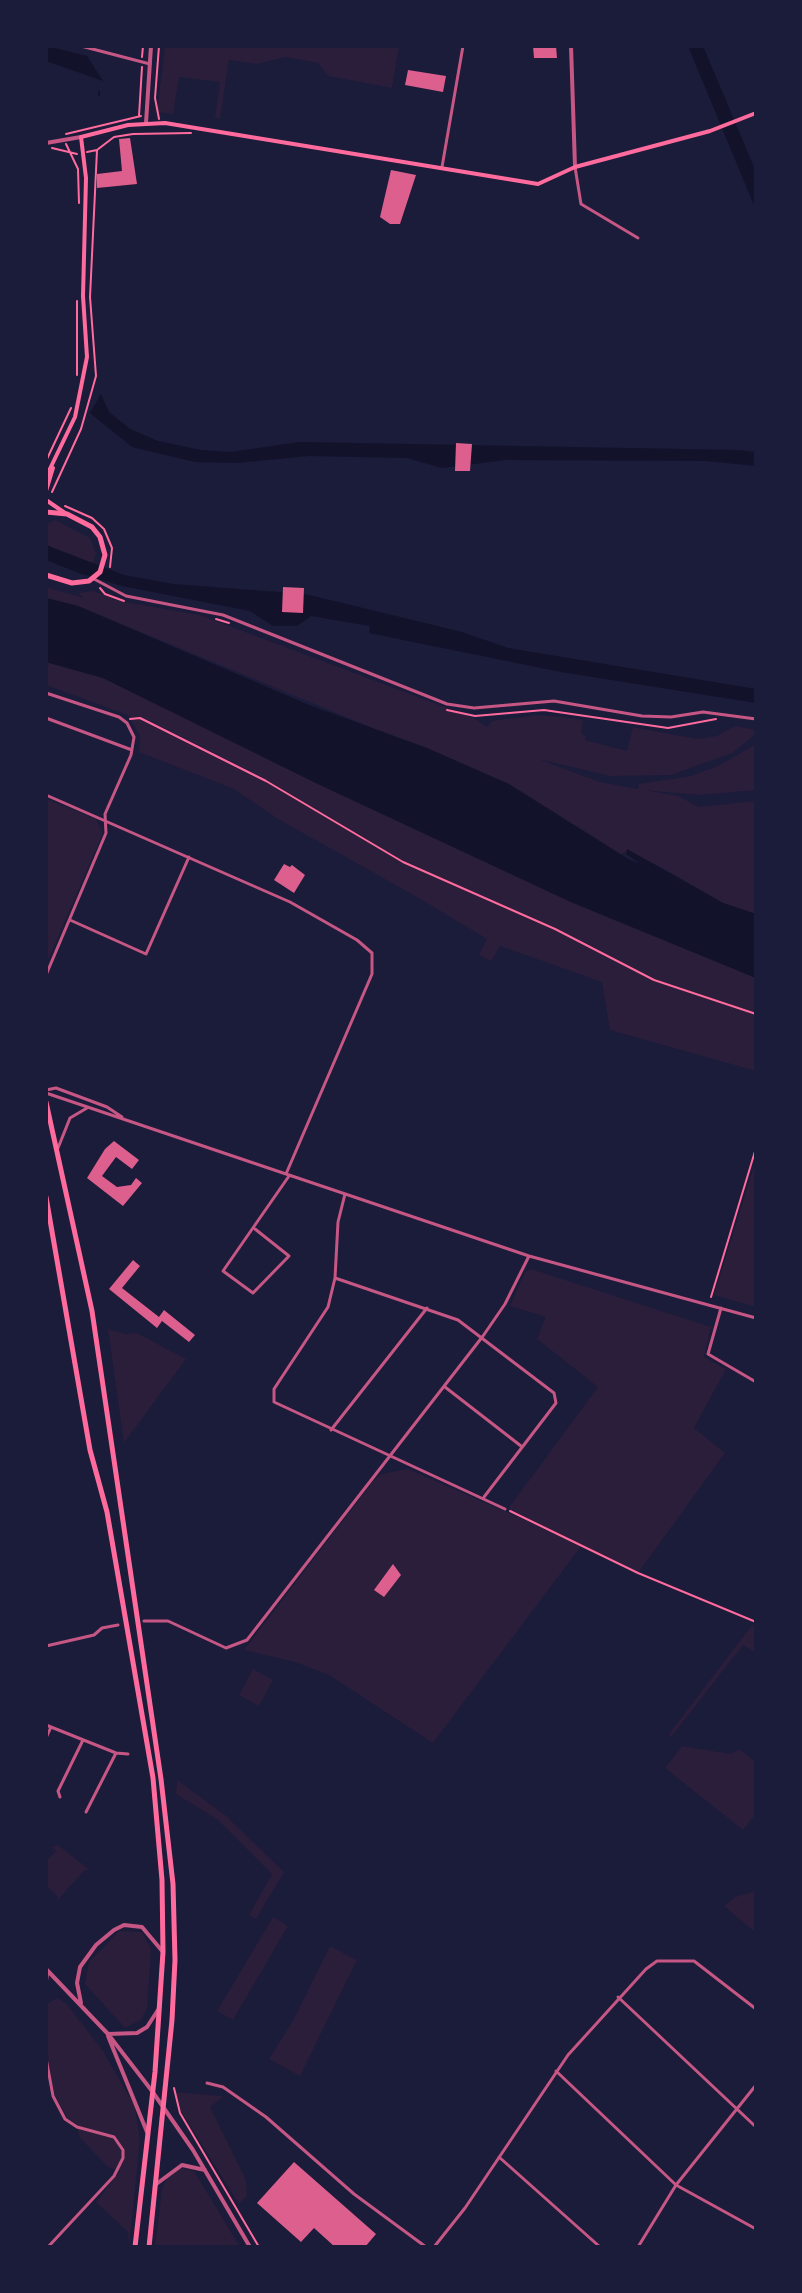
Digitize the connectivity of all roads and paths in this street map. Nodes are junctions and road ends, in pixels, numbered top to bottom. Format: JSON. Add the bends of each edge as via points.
{"nodes":[{"id":1,"x":81,"y":46,"type":"edge"},
{"id":2,"x":143,"y":46,"type":"edge"},
{"id":3,"x":151,"y":46,"type":"edge"},
{"id":4,"x":159,"y":46,"type":"edge"},
{"id":5,"x":463,"y":46,"type":"edge"},
{"id":6,"x":571,"y":46,"type":"edge"},
{"id":7,"x":142,"y":63,"type":"junction"},
{"id":8,"x":150,"y":64,"type":"junction"},
{"id":9,"x":756,"y":113,"type":"edge"},
{"id":10,"x":158,"y":115,"type":"dead end"},
{"id":11,"x":146,"y":123,"type":"junction"},
{"id":12,"x":64,"y":133,"type":"dead end"},
{"id":13,"x":186,"y":135,"type":"dead end"},
{"id":14,"x":81,"y":137,"type":"junction"},
{"id":15,"x":46,"y":145,"type":"edge"},
{"id":16,"x":97,"y":157,"type":"dead end"},
{"id":17,"x":76,"y":163,"type":"dead end"},
{"id":18,"x":442,"y":167,"type":"junction"},
{"id":19,"x":575,"y":167,"type":"junction"},
{"id":20,"x":638,"y":238,"type":"dead end"},
{"id":21,"x":78,"y":361,"type":"dead end"},
{"id":22,"x":77,"y":377,"type":"dead end"},
{"id":23,"x":73,"y":399,"type":"dead end"},
{"id":24,"x":46,"y":461,"type":"edge"},
{"id":25,"x":55,"y":462,"type":"junction"},
{"id":26,"x":46,"y":477,"type":"edge"},
{"id":27,"x":46,"y":491,"type":"edge"},
{"id":28,"x":46,"y":500,"type":"edge"},
{"id":29,"x":46,"y":512,"type":"edge"},
{"id":30,"x":67,"y":514,"type":"junction"},
{"id":31,"x":46,"y":575,"type":"edge"},
{"id":32,"x":93,"y":579,"type":"junction"},
{"id":33,"x":101,"y":583,"type":"junction"},
{"id":34,"x":135,"y":602,"type":"dead end"},
{"id":35,"x":217,"y":619,"type":"dead end"},
{"id":36,"x":230,"y":624,"type":"dead end"},
{"id":37,"x":46,"y":693,"type":"edge"},
{"id":38,"x":441,"y":707,"type":"dead end"},
{"id":39,"x":46,"y":718,"type":"edge"},
{"id":40,"x":716,"y":719,"type":"dead end"},
{"id":41,"x":756,"y":719,"type":"edge"},
{"id":42,"x":127,"y":723,"type":"junction"},
{"id":43,"x":132,"y":750,"type":"junction"},
{"id":44,"x":46,"y":795,"type":"edge"},
{"id":45,"x":106,"y":819,"type":"junction"},
{"id":46,"x":189,"y":857,"type":"junction"},
{"id":47,"x":70,"y":920,"type":"junction"},
{"id":48,"x":46,"y":975,"type":"edge"},
{"id":49,"x":756,"y":1014,"type":"edge"},
{"id":50,"x":46,"y":1092,"type":"edge"},
{"id":51,"x":46,"y":1102,"type":"edge"},
{"id":52,"x":87,"y":1108,"type":"junction"},
{"id":53,"x":125,"y":1119,"type":"junction"},
{"id":54,"x":58,"y":1148,"type":"junction"},
{"id":55,"x":756,"y":1148,"type":"edge"},
{"id":56,"x":288,"y":1174,"type":"junction"},
{"id":57,"x":345,"y":1194,"type":"junction"},
{"id":58,"x":46,"y":1197,"type":"edge"},
{"id":59,"x":255,"y":1229,"type":"junction"},
{"id":60,"x":529,"y":1256,"type":"junction"},
{"id":61,"x":335,"y":1278,"type":"junction"},
{"id":62,"x":711,"y":1297,"type":"dead end"},
{"id":63,"x":427,"y":1308,"type":"junction"},
{"id":64,"x":721,"y":1308,"type":"junction"},
{"id":65,"x":756,"y":1318,"type":"edge"},
{"id":66,"x":483,"y":1336,"type":"junction"},
{"id":67,"x":756,"y":1382,"type":"edge"},
{"id":68,"x":445,"y":1387,"type":"junction"},
{"id":69,"x":331,"y":1430,"type":"junction"},
{"id":70,"x":522,"y":1447,"type":"junction"},
{"id":71,"x":390,"y":1455,"type":"junction"},
{"id":72,"x":483,"y":1498,"type":"junction"},
{"id":73,"x":505,"y":1509,"type":"joint"},
{"id":74,"x":144,"y":1621,"type":"dead end"},
{"id":75,"x":756,"y":1622,"type":"edge"},
{"id":76,"x":118,"y":1625,"type":"dead end"},
{"id":77,"x":46,"y":1646,"type":"edge"},
{"id":78,"x":48,"y":1726,"type":"edge"},
{"id":79,"x":46,"y":1738,"type":"edge"},
{"id":80,"x":83,"y":1740,"type":"junction"},
{"id":81,"x":116,"y":1753,"type":"junction"},
{"id":82,"x":128,"y":1754,"type":"dead end"},
{"id":83,"x":60,"y":1797,"type":"dead end"},
{"id":84,"x":86,"y":1812,"type":"dead end"},
{"id":85,"x":163,"y":1952,"type":"junction"},
{"id":86,"x":47,"y":1970,"type":"edge"},
{"id":87,"x":46,"y":1984,"type":"edge"},
{"id":88,"x":618,"y":1997,"type":"junction"},
{"id":89,"x":82,"y":2005,"type":"junction"},
{"id":90,"x":159,"y":2006,"type":"junction"},
{"id":91,"x":756,"y":2009,"type":"edge"},
{"id":92,"x":108,"y":2034,"type":"junction"},
{"id":93,"x":46,"y":2058,"type":"edge"},
{"id":94,"x":556,"y":2071,"type":"junction"},
{"id":95,"x":207,"y":2083,"type":"dead end"},
{"id":96,"x":756,"y":2085,"type":"edge"},
{"id":97,"x":174,"y":2088,"type":"dead end"},
{"id":98,"x":152,"y":2091,"type":"junction"},
{"id":99,"x":162,"y":2106,"type":"junction"},
{"id":100,"x":735,"y":2109,"type":"junction"},
{"id":101,"x":756,"y":2127,"type":"edge"},
{"id":102,"x":147,"y":2134,"type":"junction"},
{"id":103,"x":499,"y":2157,"type":"junction"},
{"id":104,"x":205,"y":2170,"type":"junction"},
{"id":105,"x":676,"y":2185,"type":"junction"},
{"id":106,"x":154,"y":2187,"type":"junction"},
{"id":107,"x":756,"y":2229,"type":"edge"},
{"id":108,"x":48,"y":2247,"type":"edge"},
{"id":109,"x":135,"y":2247,"type":"edge"},
{"id":110,"x":149,"y":2247,"type":"edge"},
{"id":111,"x":250,"y":2247,"type":"edge"},
{"id":112,"x":259,"y":2247,"type":"edge"},
{"id":113,"x":426,"y":2247,"type":"edge"},
{"id":114,"x":434,"y":2247,"type":"edge"},
{"id":115,"x":600,"y":2247,"type":"edge"},
{"id":116,"x":638,"y":2247,"type":"edge"}],
"edges":[{"from":1,"to":7,"type":"street"},
{"from":2,"to":7,"type":"path"},
{"from":3,"to":8,"type":"street"},
{"from":4,"to":10,"type":"path"},
{"from":5,"to":18,"type":"street"},
{"from":6,"to":19,"type":"street"},
{"from":7,"to":8,"type":"street"},
{"from":7,"to":12,"type":"path","via":[[139,116]]},
{"from":8,"to":11,"type":"street"},
{"from":9,"to":19,"type":"main road","via":[[710,131]]},
{"from":11,"to":14,"type":"main road"},
{"from":11,"to":18,"type":"main road"},
{"from":13,"to":16,"type":"path","via":[[114,137],[97,150]]},
{"from":14,"to":15,"type":"street"},
{"from":14,"to":25,"type":"main road","via":[[87,357],[80,400]]},
{"from":15,"to":17,"type":"path","via":[[70,154]]},
{"from":18,"to":19,"type":"main road","via":[[538,184]]},
{"from":19,"to":20,"type":"street","via":[[581,204]]},
{"from":21,"to":22,"type":"path"},
{"from":23,"to":24,"type":"path"},
{"from":25,"to":26,"type":"main road"},
{"from":25,"to":27,"type":"main road"},
{"from":28,"to":30,"type":"main road"},
{"from":29,"to":30,"type":"main road"},
{"from":30,"to":32,"type":"main road","via":[[100,537],[103,568]]},
{"from":31,"to":32,"type":"main road","via":[[72,583]]},
{"from":32,"to":33,"type":"street"},
{"from":33,"to":34,"type":"path","via":[[101,592]]},
{"from":33,"to":41,"type":"street","via":[[126,596],[223,615],[447,704],[474,708],[554,701],[642,716],[703,712]]},
{"from":35,"to":36,"type":"path"},
{"from":37,"to":42,"type":"street"},
{"from":38,"to":40,"type":"path","via":[[475,716],[544,710],[668,728]]},
{"from":39,"to":43,"type":"street"},
{"from":42,"to":43,"type":"street","via":[[134,737]]},
{"from":42,"to":49,"type":"path","via":[[140,718],[266,781],[403,862],[555,929],[654,980]]},
{"from":43,"to":45,"type":"street"},
{"from":44,"to":45,"type":"street"},
{"from":45,"to":46,"type":"street"},
{"from":45,"to":47,"type":"street","via":[[106,833]]},
{"from":46,"to":47,"type":"street","via":[[146,954]]},
{"from":46,"to":56,"type":"street","via":[[299,907],[373,955],[372,974]]},
{"from":47,"to":48,"type":"street"},
{"from":50,"to":52,"type":"street"},
{"from":50,"to":53,"type":"street","via":[[59,1089]]},
{"from":51,"to":54,"type":"main road"},
{"from":52,"to":53,"type":"street"},
{"from":52,"to":54,"type":"street","via":[[70,1118]]},
{"from":53,"to":56,"type":"street"},
{"from":54,"to":99,"type":"main road","via":[[92,1311],[170,1854],[175,1960]]},
{"from":55,"to":62,"type":"path"},
{"from":56,"to":57,"type":"street"},
{"from":56,"to":59,"type":"street"},
{"from":57,"to":60,"type":"street"},
{"from":57,"to":61,"type":"street"},
{"from":58,"to":85,"type":"main road","via":[[153,1778]]},
{"from":59,"to":59,"type":"street","via":[[289,1256],[253,1293],[223,1271]]},
{"from":60,"to":64,"type":"street"},
{"from":60,"to":66,"type":"street"},
{"from":61,"to":63,"type":"street"},
{"from":61,"to":69,"type":"street","via":[[323,1318],[272,1395],[283,1409]]},
{"from":63,"to":66,"type":"street"},
{"from":63,"to":69,"type":"street"},
{"from":64,"to":65,"type":"street"},
{"from":64,"to":67,"type":"street","via":[[708,1354]]},
{"from":66,"to":68,"type":"street"},
{"from":66,"to":70,"type":"street","via":[[557,1397]]},
{"from":68,"to":70,"type":"street"},
{"from":68,"to":71,"type":"street"},
{"from":69,"to":71,"type":"street"},
{"from":70,"to":72,"type":"street"},
{"from":71,"to":72,"type":"street"},
{"from":71,"to":74,"type":"street","via":[[241,1645],[226,1648],[168,1621]]},
{"from":72,"to":73,"type":"street"},
{"from":73,"to":75,"type":"path"},
{"from":76,"to":77,"type":"street"},
{"from":78,"to":79,"type":"street"},
{"from":78,"to":80,"type":"street"},
{"from":80,"to":81,"type":"street"},
{"from":80,"to":83,"type":"street","via":[[58,1791]]},
{"from":81,"to":82,"type":"street"},
{"from":81,"to":84,"type":"street"},
{"from":85,"to":89,"type":"street","via":[[142,1927],[114,1930],[80,1967]]},
{"from":85,"to":90,"type":"main road"},
{"from":86,"to":87,"type":"street"},
{"from":86,"to":89,"type":"street"},
{"from":88,"to":91,"type":"street","via":[[657,1961],[687,1959],[704,1966]]},
{"from":88,"to":94,"type":"street"},
{"from":88,"to":100,"type":"street"},
{"from":89,"to":92,"type":"street"},
{"from":90,"to":92,"type":"street","via":[[143,2030]]},
{"from":90,"to":98,"type":"main road"},
{"from":92,"to":98,"type":"street"},
{"from":92,"to":102,"type":"street"},
{"from":93,"to":108,"type":"street","via":[[53,2096],[65,2119],[114,2137],[123,2150],[114,2176]]},
{"from":94,"to":103,"type":"street"},
{"from":94,"to":105,"type":"street"},
{"from":95,"to":113,"type":"street","via":[[223,2087],[266,2117],[354,2194]]},
{"from":96,"to":100,"type":"street"},
{"from":97,"to":112,"type":"path","via":[[180,2113]]},
{"from":98,"to":99,"type":"street"},
{"from":98,"to":102,"type":"main road"},
{"from":99,"to":104,"type":"street"},
{"from":99,"to":106,"type":"main road"},
{"from":100,"to":101,"type":"street"},
{"from":100,"to":105,"type":"street"},
{"from":102,"to":109,"type":"main road"},
{"from":103,"to":114,"type":"street"},
{"from":103,"to":115,"type":"street"},
{"from":104,"to":106,"type":"street","via":[[176,2167]]},
{"from":104,"to":111,"type":"street"},
{"from":105,"to":107,"type":"street"},
{"from":105,"to":116,"type":"street"},
{"from":106,"to":110,"type":"main road"}]}
